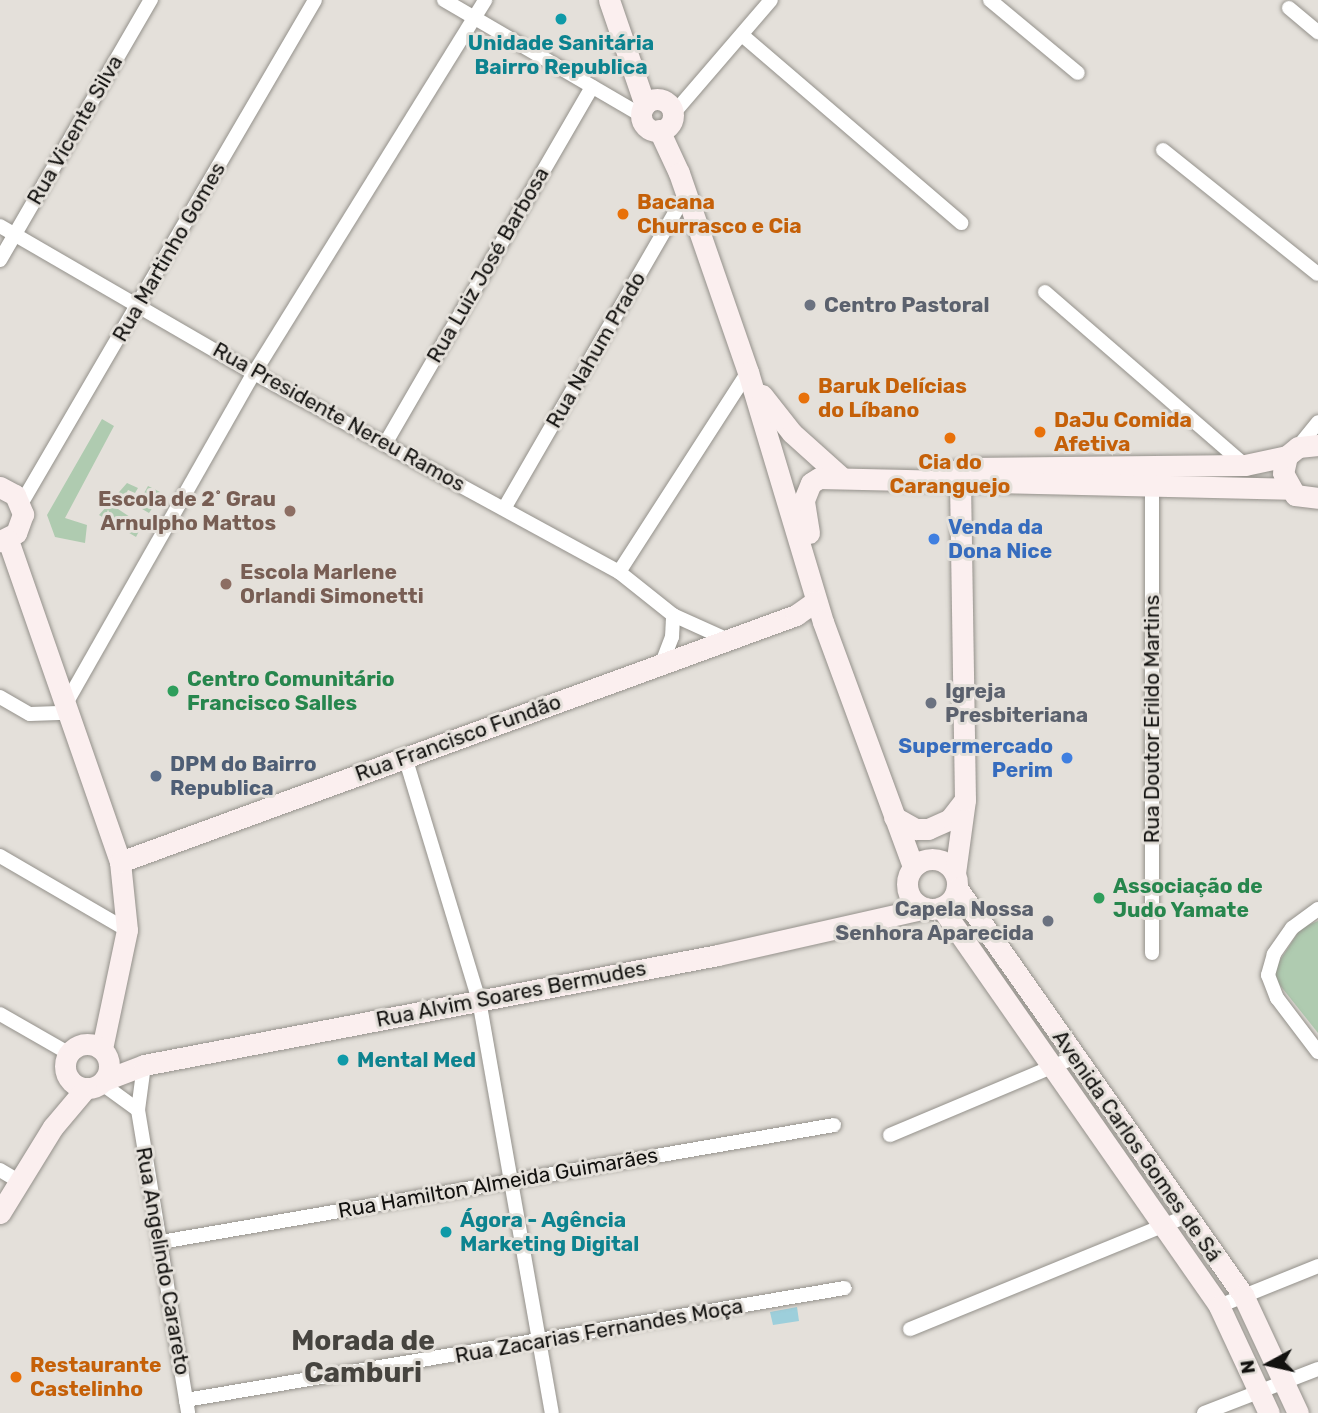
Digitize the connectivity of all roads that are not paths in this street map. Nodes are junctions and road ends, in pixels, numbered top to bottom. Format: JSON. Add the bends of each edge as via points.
{"nodes":[{"id":1,"x":151,"y":0,"type":"edge"},
{"id":2,"x":315,"y":0,"type":"edge"},
{"id":3,"x":444,"y":0,"type":"edge"},
{"id":4,"x":485,"y":0,"type":"edge"},
{"id":5,"x":609,"y":0,"type":"edge"},
{"id":6,"x":771,"y":0,"type":"edge"},
{"id":7,"x":990,"y":0,"type":"edge"},
{"id":8,"x":1289,"y":8,"type":"dead end"},
{"id":9,"x":473,"y":17,"type":"junction"},
{"id":10,"x":1318,"y":33,"type":"edge"},
{"id":11,"x":743,"y":35,"type":"junction"},
{"id":12,"x":1079,"y":73,"type":"dead end"},
{"id":13,"x":592,"y":87,"type":"junction"},
{"id":14,"x":659,"y":113,"type":"junction"},
{"id":15,"x":1163,"y":150,"type":"dead end"},
{"id":16,"x":682,"y":183,"type":"junction"},
{"id":17,"x":961,"y":223,"type":"dead end"},
{"id":18,"x":0,"y":226,"type":"edge"},
{"id":19,"x":15,"y":234,"type":"junction"},
{"id":20,"x":0,"y":260,"type":"edge"},
{"id":21,"x":1318,"y":274,"type":"edge"},
{"id":22,"x":1045,"y":292,"type":"dead end"},
{"id":23,"x":138,"y":304,"type":"junction"},
{"id":24,"x":748,"y":372,"type":"junction"},
{"id":25,"x":254,"y":373,"type":"junction"},
{"id":26,"x":1318,"y":422,"type":"edge"},
{"id":27,"x":385,"y":444,"type":"junction"},
{"id":28,"x":1301,"y":449,"type":"edge"},
{"id":29,"x":1245,"y":465,"type":"junction"},
{"id":30,"x":841,"y":477,"type":"junction"},
{"id":31,"x":922,"y":481,"type":"junction"},
{"id":32,"x":960,"y":483,"type":"junction"},
{"id":33,"x":1152,"y":485,"type":"junction"},
{"id":34,"x":0,"y":487,"type":"edge"},
{"id":35,"x":1289,"y":489,"type":"junction"},
{"id":36,"x":1316,"y":502,"type":"edge"},
{"id":37,"x":21,"y":504,"type":"junction"},
{"id":38,"x":506,"y":507,"type":"junction"},
{"id":39,"x":4,"y":540,"type":"edge"},
{"id":40,"x":619,"y":572,"type":"junction"},
{"id":41,"x":816,"y":601,"type":"junction"},
{"id":42,"x":673,"y":615,"type":"junction"},
{"id":43,"x":796,"y":615,"type":"junction"},
{"id":44,"x":823,"y":622,"type":"junction"},
{"id":45,"x":726,"y":639,"type":"junction"},
{"id":46,"x":662,"y":663,"type":"junction"},
{"id":47,"x":0,"y":697,"type":"edge"},
{"id":48,"x":65,"y":710,"type":"junction"},
{"id":49,"x":405,"y":757,"type":"junction"},
{"id":50,"x":965,"y":800,"type":"junction"},
{"id":51,"x":894,"y":817,"type":"junction"},
{"id":52,"x":0,"y":856,"type":"edge"},
{"id":53,"x":120,"y":862,"type":"junction"},
{"id":54,"x":913,"y":867,"type":"junction"},
{"id":55,"x":956,"y":881,"type":"junction"},
{"id":56,"x":908,"y":890,"type":"junction"},
{"id":57,"x":934,"y":908,"type":"junction"},
{"id":58,"x":1318,"y":909,"type":"edge"},
{"id":59,"x":878,"y":922,"type":"junction"},
{"id":60,"x":127,"y":930,"type":"junction"},
{"id":61,"x":1152,"y":953,"type":"dead end"},
{"id":62,"x":479,"y":1000,"type":"junction"},
{"id":63,"x":0,"y":1014,"type":"edge"},
{"id":64,"x":1318,"y":1052,"type":"edge"},
{"id":65,"x":68,"y":1054,"type":"joint"},
{"id":66,"x":1073,"y":1058,"type":"junction"},
{"id":67,"x":144,"y":1065,"type":"junction"},
{"id":68,"x":1050,"y":1068,"type":"junction"},
{"id":69,"x":95,"y":1069,"type":"junction"},
{"id":70,"x":138,"y":1110,"type":"junction"},
{"id":71,"x":834,"y":1125,"type":"dead end"},
{"id":72,"x":890,"y":1135,"type":"dead end"},
{"id":73,"x":0,"y":1170,"type":"edge"},
{"id":74,"x":511,"y":1181,"type":"junction"},
{"id":75,"x":20,"y":1182,"type":"junction"},
{"id":76,"x":0,"y":1213,"type":"edge"},
{"id":77,"x":1187,"y":1216,"type":"junction"},
{"id":78,"x":1163,"y":1227,"type":"junction"},
{"id":79,"x":162,"y":1242,"type":"junction"},
{"id":80,"x":1318,"y":1266,"type":"edge"},
{"id":81,"x":845,"y":1288,"type":"dead end"},
{"id":82,"x":1243,"y":1295,"type":"junction"},
{"id":83,"x":1219,"y":1306,"type":"junction"},
{"id":84,"x":910,"y":1329,"type":"dead end"},
{"id":85,"x":539,"y":1343,"type":"junction"},
{"id":86,"x":1318,"y":1368,"type":"edge"},
{"id":87,"x":1286,"y":1381,"type":"junction"},
{"id":88,"x":1260,"y":1391,"type":"junction"},
{"id":89,"x":187,"y":1406,"type":"edge"},
{"id":90,"x":552,"y":1413,"type":"edge"},
{"id":91,"x":1204,"y":1413,"type":"edge"},
{"id":92,"x":1269,"y":1413,"type":"edge"},
{"id":93,"x":1298,"y":1413,"type":"edge"}],
"edges":[{"from":1,"to":19,"type":"street","name":"Rua Vicente Silva"},
{"from":2,"to":23,"type":"street","name":"Rua Martinho Gomes"},
{"from":3,"to":9,"type":"street"},
{"from":4,"to":9,"type":"street"},
{"from":5,"to":14,"type":"street"},
{"from":6,"to":11,"type":"street"},
{"from":7,"to":12,"type":"street"},
{"from":8,"to":10,"type":"street"},
{"from":9,"to":13,"type":"street"},
{"from":9,"to":25,"type":"street"},
{"from":11,"to":14,"type":"street","via":[[695,92]]},
{"from":11,"to":17,"type":"street"},
{"from":13,"to":14,"type":"street"},
{"from":13,"to":27,"type":"street","name":"Rua Luiz José Barbosa"},
{"from":14,"to":16,"type":"street"},
{"from":15,"to":21,"type":"street"},
{"from":16,"to":24,"type":"street"},
{"from":16,"to":38,"type":"street","name":"Rua Nahum Prado"},
{"from":18,"to":19,"type":"street","name":"Rua Presidente Nereu Ramos"},
{"from":19,"to":20,"type":"street","name":"Rua Vicente Silva"},
{"from":19,"to":23,"type":"street","name":"Rua Presidente Nereu Ramos"},
{"from":22,"to":29,"type":"street"},
{"from":23,"to":25,"type":"street","name":"Rua Presidente Nereu Ramos"},
{"from":23,"to":37,"type":"street","name":"Rua Martinho Gomes"},
{"from":24,"to":30,"type":"street","via":[[779,418]]},
{"from":24,"to":40,"type":"street"},
{"from":24,"to":41,"type":"street"},
{"from":25,"to":27,"type":"street","name":"Rua Presidente Nereu Ramos"},
{"from":25,"to":48,"type":"street"},
{"from":26,"to":28,"type":"street"},
{"from":27,"to":38,"type":"street","name":"Rua Presidente Nereu Ramos"},
{"from":28,"to":29,"type":"street"},
{"from":28,"to":35,"type":"street","via":[[1283,473]]},
{"from":29,"to":31,"type":"street","via":[[971,468]]},
{"from":30,"to":31,"type":"street"},
{"from":30,"to":41,"type":"street","via":[[820,478],[806,489]]},
{"from":31,"to":32,"type":"street"},
{"from":32,"to":33,"type":"street"},
{"from":32,"to":50,"type":"street"},
{"from":33,"to":35,"type":"street"},
{"from":33,"to":61,"type":"street","name":"Rua Doutor Erildo Martins"},
{"from":34,"to":37,"type":"street"},
{"from":35,"to":36,"type":"street"},
{"from":37,"to":39,"type":"street","via":[[21,524]]},
{"from":38,"to":40,"type":"street","name":"Rua Presidente Nereu Ramos"},
{"from":39,"to":48,"type":"street"},
{"from":40,"to":42,"type":"street","name":"Rua Presidente Nereu Ramos"},
{"from":41,"to":43,"type":"street","name":"Rua Francisco Fundão"},
{"from":41,"to":44,"type":"street"},
{"from":42,"to":45,"type":"street","name":"Rua Presidente Nereu Ramos"},
{"from":42,"to":46,"type":"street","via":[[672,636]]},
{"from":43,"to":44,"type":"street"},
{"from":43,"to":45,"type":"street","name":"Rua Francisco Fundão"},
{"from":44,"to":51,"type":"street"},
{"from":45,"to":46,"type":"street","name":"Rua Francisco Fundão"},
{"from":46,"to":49,"type":"street","name":"Rua Francisco Fundão"},
{"from":47,"to":48,"type":"street","via":[[30,714]]},
{"from":48,"to":53,"type":"street"},
{"from":49,"to":53,"type":"street","name":"Rua Francisco Fundão"},
{"from":49,"to":62,"type":"street"},
{"from":50,"to":51,"type":"street","via":[[950,819],[928,829],[916,829]]},
{"from":50,"to":55,"type":"street"},
{"from":51,"to":54,"type":"street"},
{"from":52,"to":60,"type":"street"},
{"from":53,"to":60,"type":"street"},
{"from":54,"to":55,"type":"street","via":[[940,860]]},
{"from":54,"to":56,"type":"street"},
{"from":55,"to":57,"type":"street"},
{"from":55,"to":66,"type":"street","name":"Avenida Carlos Gomes de Sá"},
{"from":56,"to":57,"type":"street","via":[[914,902]]},
{"from":56,"to":59,"type":"street"},
{"from":57,"to":59,"type":"street","name":"Rua Alvim Soares Bermudes"},
{"from":57,"to":68,"type":"street","name":"Avenida Carlos Gomes de Sá"},
{"from":58,"to":64,"type":"street","via":[[1292,928],[1274,954],[1268,975],[1277,998]]},
{"from":59,"to":62,"type":"street","name":"Rua Alvim Soares Bermudes"},
{"from":60,"to":69,"type":"street"},
{"from":62,"to":67,"type":"street","name":"Rua Alvim Soares Bermudes"},
{"from":62,"to":74,"type":"street"},
{"from":63,"to":65,"type":"street"},
{"from":65,"to":69,"type":"street","name":"Rua Alvim Soares Bermudes"},
{"from":66,"to":68,"type":"street"},
{"from":66,"to":77,"type":"street","name":"Avenida Carlos Gomes de Sá"},
{"from":67,"to":69,"type":"street","name":"Rua Alvim Soares Bermudes"},
{"from":67,"to":70,"type":"street","name":"Rua Angelindo Carareto"},
{"from":68,"to":72,"type":"street"},
{"from":68,"to":78,"type":"street","name":"Avenida Carlos Gomes de Sá"},
{"from":69,"to":70,"type":"street"},
{"from":69,"to":75,"type":"street"},
{"from":70,"to":79,"type":"street","name":"Rua Angelindo Carareto"},
{"from":71,"to":74,"type":"street","name":"Rua Hamilton Almeida Guimarães"},
{"from":73,"to":75,"type":"street"},
{"from":74,"to":79,"type":"street","name":"Rua Hamilton Almeida Guimarães"},
{"from":74,"to":85,"type":"street"},
{"from":75,"to":76,"type":"street"},
{"from":77,"to":78,"type":"street"},
{"from":77,"to":82,"type":"street","name":"Avenida Carlos Gomes de Sá"},
{"from":78,"to":83,"type":"street","name":"Avenida Carlos Gomes de Sá"},
{"from":78,"to":84,"type":"street"},
{"from":79,"to":89,"type":"street","name":"Rua Angelindo Carareto"},
{"from":80,"to":82,"type":"street"},
{"from":81,"to":85,"type":"street","name":"Rua Zacarias Fernandes Moça"},
{"from":82,"to":83,"type":"street"},
{"from":82,"to":87,"type":"street","name":"Avenida Carlos Gomes de Sá"},
{"from":83,"to":88,"type":"street","name":"Avenida Carlos Gomes de Sá"},
{"from":85,"to":89,"type":"street","name":"Rua Zacarias Fernandes Moça"},
{"from":85,"to":90,"type":"street"},
{"from":86,"to":87,"type":"street"},
{"from":87,"to":88,"type":"street"},
{"from":87,"to":93,"type":"street","name":"Avenida Carlos Gomes de Sá"},
{"from":88,"to":91,"type":"street"},
{"from":88,"to":92,"type":"street","name":"Avenida Carlos Gomes de Sá"}]}
